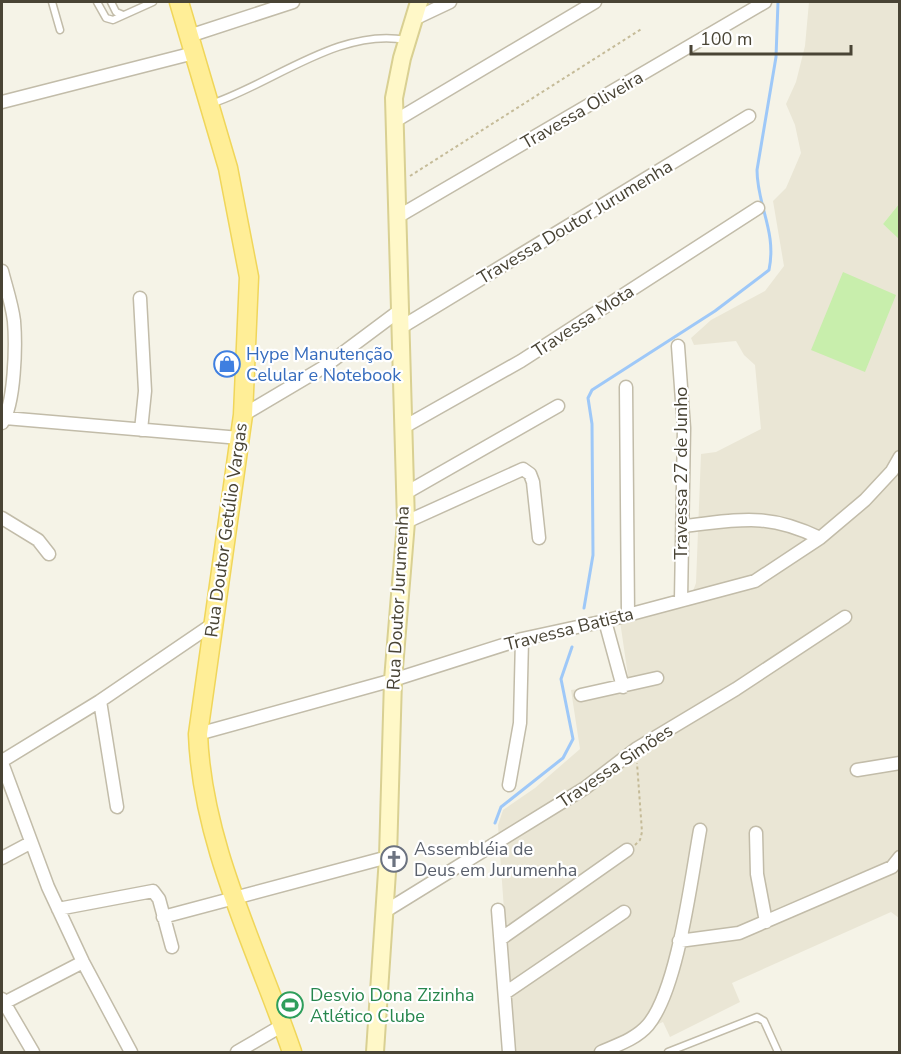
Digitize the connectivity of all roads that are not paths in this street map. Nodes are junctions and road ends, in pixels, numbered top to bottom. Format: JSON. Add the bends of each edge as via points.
{"nodes":[{"id":1,"x":52,"y":2,"type":"edge"},
{"id":2,"x":97,"y":2,"type":"edge"},
{"id":3,"x":111,"y":2,"type":"edge"},
{"id":4,"x":153,"y":2,"type":"edge"},
{"id":5,"x":179,"y":2,"type":"edge"},
{"id":6,"x":293,"y":2,"type":"edge"},
{"id":7,"x":419,"y":2,"type":"edge"},
{"id":8,"x":450,"y":2,"type":"edge"},
{"id":9,"x":595,"y":2,"type":"edge"},
{"id":10,"x":765,"y":2,"type":"edge"},
{"id":11,"x":124,"y":15,"type":"junction"},
{"id":12,"x":414,"y":19,"type":"junction"},
{"id":13,"x":60,"y":30,"type":"dead end"},
{"id":14,"x":407,"y":40,"type":"junction"},
{"id":15,"x":192,"y":44,"type":"junction"},
{"id":16,"x":2,"y":102,"type":"edge"},
{"id":17,"x":210,"y":105,"type":"junction"},
{"id":18,"x":750,"y":116,"type":"dead end"},
{"id":19,"x":395,"y":120,"type":"junction"},
{"id":20,"x":758,"y":208,"type":"dead end"},
{"id":21,"x":399,"y":216,"type":"junction"},
{"id":22,"x":2,"y":271,"type":"edge"},
{"id":23,"x":140,"y":298,"type":"dead end"},
{"id":24,"x":400,"y":320,"type":"junction"},
{"id":25,"x":678,"y":346,"type":"dead end"},
{"id":26,"x":626,"y":387,"type":"dead end"},
{"id":27,"x":558,"y":406,"type":"dead end"},
{"id":28,"x":243,"y":415,"type":"junction"},
{"id":29,"x":3,"y":421,"type":"edge"},
{"id":30,"x":404,"y":427,"type":"junction"},
{"id":31,"x":141,"y":430,"type":"junction"},
{"id":32,"x":240,"y":438,"type":"junction"},
{"id":33,"x":900,"y":457,"type":"edge"},
{"id":34,"x":404,"y":494,"type":"junction"},
{"id":35,"x":2,"y":518,"type":"edge"},
{"id":36,"x":406,"y":522,"type":"junction"},
{"id":37,"x":683,"y":526,"type":"junction"},
{"id":38,"x":539,"y":538,"type":"dead end"},
{"id":39,"x":820,"y":538,"type":"junction"},
{"id":40,"x":49,"y":554,"type":"dead end"},
{"id":41,"x":681,"y":600,"type":"junction"},
{"id":42,"x":628,"y":614,"type":"junction"},
{"id":43,"x":845,"y":617,"type":"dead end"},
{"id":44,"x":605,"y":621,"type":"junction"},
{"id":45,"x":213,"y":624,"type":"junction"},
{"id":46,"x":522,"y":639,"type":"junction"},
{"id":47,"x":657,"y":678,"type":"dead end"},
{"id":48,"x":393,"y":680,"type":"junction"},
{"id":49,"x":623,"y":687,"type":"junction"},
{"id":50,"x":580,"y":694,"type":"dead end"},
{"id":51,"x":100,"y":701,"type":"junction"},
{"id":52,"x":198,"y":734,"type":"junction"},
{"id":53,"x":2,"y":762,"type":"edge"},
{"id":54,"x":900,"y":763,"type":"edge"},
{"id":55,"x":857,"y":770,"type":"dead end"},
{"id":56,"x":509,"y":785,"type":"dead end"},
{"id":57,"x":117,"y":807,"type":"dead end"},
{"id":58,"x":700,"y":830,"type":"dead end"},
{"id":59,"x":756,"y":833,"type":"dead end"},
{"id":60,"x":30,"y":843,"type":"junction"},
{"id":61,"x":627,"y":850,"type":"road end"},
{"id":62,"x":388,"y":857,"type":"junction"},
{"id":63,"x":2,"y":858,"type":"edge"},
{"id":64,"x":896,"y":862,"type":"edge"},
{"id":65,"x":235,"y":898,"type":"junction"},
{"id":66,"x":58,"y":909,"type":"junction"},
{"id":67,"x":498,"y":910,"type":"dead end"},
{"id":68,"x":384,"y":912,"type":"junction"},
{"id":69,"x":624,"y":912,"type":"dead end"},
{"id":70,"x":163,"y":917,"type":"junction"},
{"id":71,"x":766,"y":922,"type":"junction"},
{"id":72,"x":502,"y":938,"type":"junction"},
{"id":73,"x":679,"y":941,"type":"junction"},
{"id":74,"x":172,"y":947,"type":"dead end"},
{"id":75,"x":83,"y":962,"type":"junction"},
{"id":76,"x":505,"y":993,"type":"junction"},
{"id":77,"x":2,"y":1002,"type":"edge"},
{"id":78,"x":283,"y":1025,"type":"junction"},
{"id":79,"x":33,"y":1053,"type":"edge"},
{"id":80,"x":131,"y":1053,"type":"edge"},
{"id":81,"x":237,"y":1053,"type":"edge"},
{"id":82,"x":292,"y":1053,"type":"edge"},
{"id":83,"x":375,"y":1053,"type":"edge"},
{"id":84,"x":509,"y":1053,"type":"edge"},
{"id":85,"x":600,"y":1053,"type":"edge"},
{"id":86,"x":668,"y":1053,"type":"edge"},
{"id":87,"x":778,"y":1053,"type":"edge"}],
"edges":[{"from":1,"to":13,"type":"lane"},
{"from":2,"to":11,"type":"lane","via":[[110,20]]},
{"from":3,"to":11,"type":"lane","via":[[116,12]]},
{"from":4,"to":11,"type":"lane"},
{"from":5,"to":15,"type":"main road","name":"Rua Doutor Getúlio Vargas"},
{"from":6,"to":15,"type":"street"},
{"from":7,"to":12,"type":"main road","name":"Rua Doutor Jurumenha"},
{"from":8,"to":12,"type":"street"},
{"from":9,"to":19,"type":"street"},
{"from":10,"to":21,"type":"street","name":"Travessa Oliveira"},
{"from":12,"to":14,"type":"main road","name":"Rua Doutor Jurumenha"},
{"from":14,"to":17,"type":"lane","via":[[392,37],[349,44]]},
{"from":14,"to":19,"type":"main road","name":"Rua Doutor Jurumenha","via":[[394,98]]},
{"from":15,"to":16,"type":"street"},
{"from":15,"to":17,"type":"main road","name":"Rua Doutor Getúlio Vargas"},
{"from":17,"to":28,"type":"main road","name":"Rua Doutor Getúlio Vargas","via":[[234,194],[249,277]]},
{"from":18,"to":24,"type":"street","name":"Travessa Doutor Jurumenha"},
{"from":19,"to":21,"type":"main road","name":"Rua Doutor Jurumenha"},
{"from":20,"to":30,"type":"street","name":"Travessa Mota","via":[[521,361]]},
{"from":21,"to":24,"type":"main road","name":"Rua Doutor Jurumenha"},
{"from":22,"to":29,"type":"street","via":[[14,321],[11,390]]},
{"from":23,"to":31,"type":"street","via":[[145,391]]},
{"from":24,"to":28,"type":"street","name":"Travessa Doutor Jurumenha"},
{"from":24,"to":30,"type":"main road","name":"Rua Doutor Jurumenha"},
{"from":25,"to":37,"type":"street","name":"Travessa 27 de Junho","via":[[684,428]]},
{"from":26,"to":42,"type":"street"},
{"from":27,"to":34,"type":"street"},
{"from":28,"to":32,"type":"main road","name":"Rua Doutor Getúlio Vargas"},
{"from":29,"to":31,"type":"street"},
{"from":30,"to":34,"type":"main road","name":"Rua Doutor Jurumenha"},
{"from":31,"to":32,"type":"street"},
{"from":32,"to":45,"type":"main road","name":"Rua Doutor Getúlio Vargas"},
{"from":33,"to":39,"type":"street","name":"Travessa Batista","via":[[880,486]]},
{"from":34,"to":36,"type":"main road","name":"Rua Doutor Jurumenha"},
{"from":35,"to":40,"type":"street","via":[[38,540]]},
{"from":36,"to":38,"type":"street","via":[[523,470],[533,482]]},
{"from":36,"to":48,"type":"main road","name":"Rua Doutor Jurumenha"},
{"from":37,"to":39,"type":"street","via":[[764,520],[795,526]]},
{"from":37,"to":41,"type":"street","name":"Travessa 27 de Junho"},
{"from":39,"to":41,"type":"street","name":"Travessa Batista","via":[[755,581]]},
{"from":41,"to":42,"type":"street","name":"Travessa Batista"},
{"from":42,"to":44,"type":"street","name":"Travessa Batista"},
{"from":43,"to":68,"type":"street","name":"Travessa Simões","via":[[636,749],[585,788]]},
{"from":44,"to":46,"type":"street","name":"Travessa Batista"},
{"from":44,"to":49,"type":"street"},
{"from":45,"to":51,"type":"street"},
{"from":45,"to":52,"type":"main road","name":"Rua Doutor Getúlio Vargas"},
{"from":46,"to":48,"type":"street","name":"Travessa Batista"},
{"from":46,"to":56,"type":"street","via":[[520,723]]},
{"from":47,"to":49,"type":"street"},
{"from":48,"to":52,"type":"street","name":"Travessa Batista"},
{"from":48,"to":62,"type":"main road","name":"Rua Doutor Jurumenha"},
{"from":49,"to":50,"type":"street"},
{"from":51,"to":53,"type":"street"},
{"from":51,"to":57,"type":"street"},
{"from":52,"to":65,"type":"main road","name":"Rua Doutor Getúlio Vargas","via":[[206,798]]},
{"from":53,"to":60,"type":"street"},
{"from":54,"to":55,"type":"street"},
{"from":58,"to":73,"type":"street"},
{"from":59,"to":71,"type":"street","via":[[757,874]]},
{"from":60,"to":63,"type":"street"},
{"from":60,"to":66,"type":"street"},
{"from":61,"to":72,"type":"street"},
{"from":62,"to":65,"type":"street"},
{"from":62,"to":68,"type":"main road","name":"Rua Doutor Jurumenha"},
{"from":64,"to":71,"type":"street"},
{"from":65,"to":70,"type":"street"},
{"from":65,"to":78,"type":"main road","name":"Rua Doutor Getúlio Vargas"},
{"from":66,"to":70,"type":"street","via":[[149,890],[156,894]]},
{"from":66,"to":75,"type":"street"},
{"from":67,"to":72,"type":"street"},
{"from":68,"to":83,"type":"main road","name":"Rua Doutor Jurumenha"},
{"from":69,"to":76,"type":"street"},
{"from":70,"to":74,"type":"street"},
{"from":71,"to":73,"type":"street","via":[[738,933]]},
{"from":72,"to":76,"type":"street"},
{"from":73,"to":85,"type":"street","via":[[665,995],[653,1018],[628,1040]]},
{"from":75,"to":77,"type":"street"},
{"from":75,"to":80,"type":"street"},
{"from":76,"to":84,"type":"street"},
{"from":77,"to":79,"type":"street"},
{"from":78,"to":81,"type":"street"},
{"from":78,"to":82,"type":"main road","name":"Rua Doutor Getúlio Vargas"},
{"from":86,"to":87,"type":"lane","via":[[757,1017],[764,1021]]}]}
